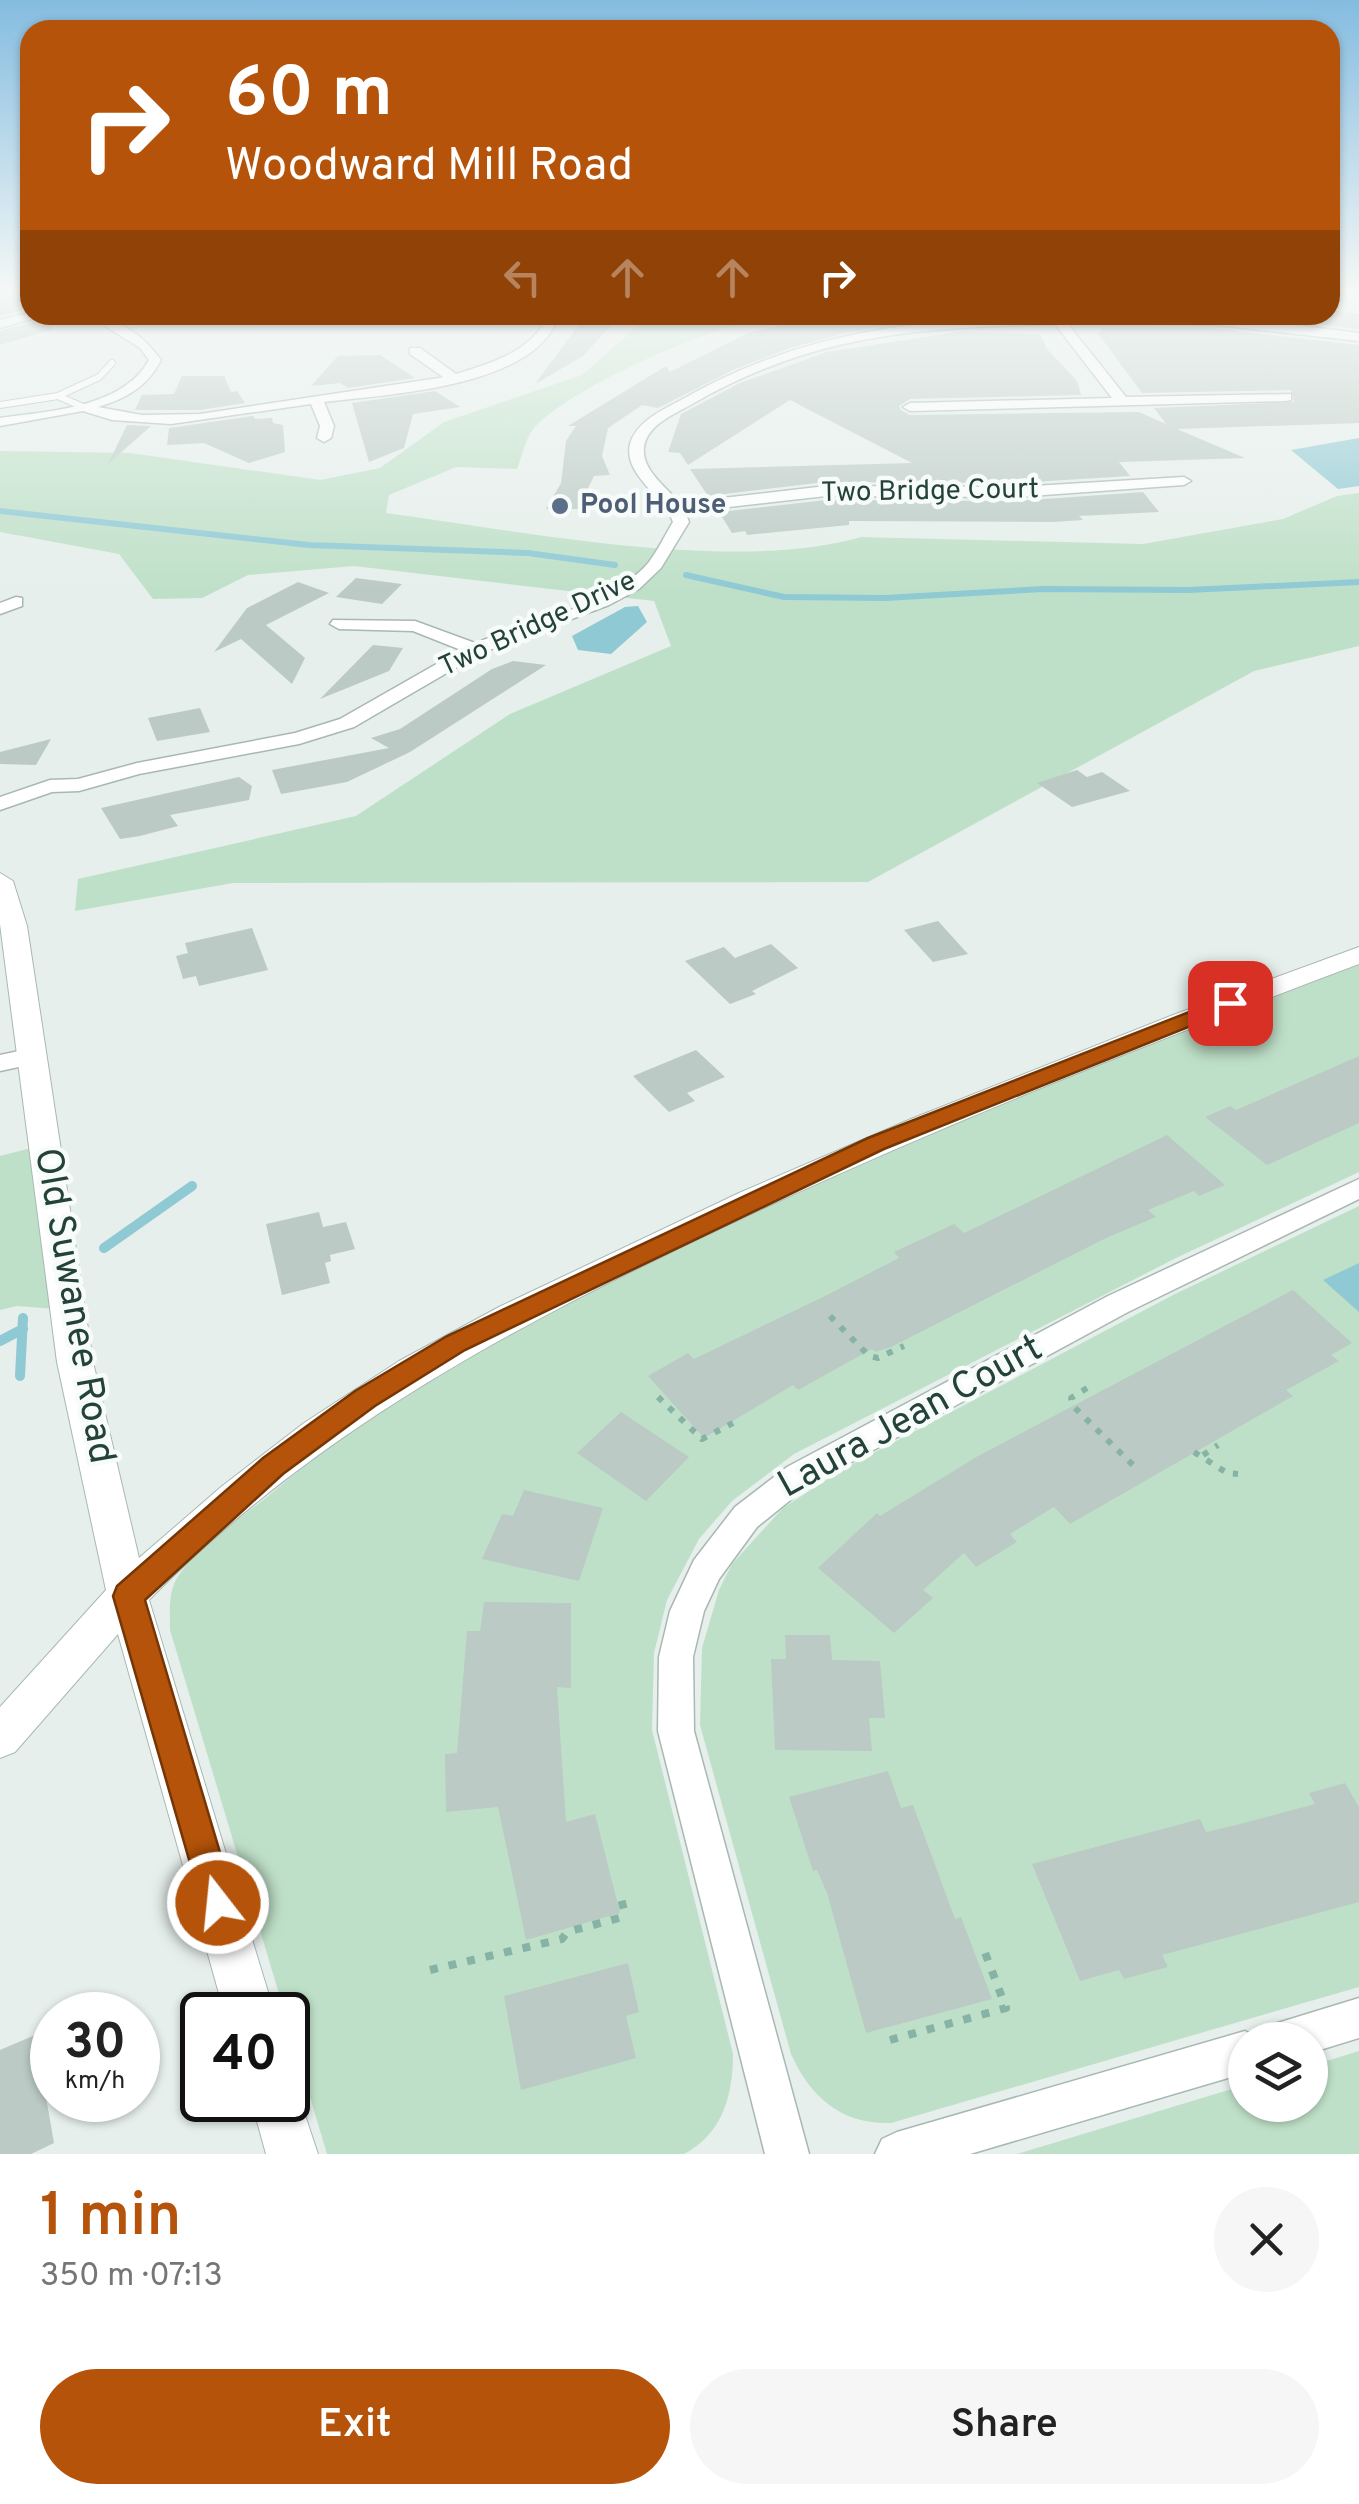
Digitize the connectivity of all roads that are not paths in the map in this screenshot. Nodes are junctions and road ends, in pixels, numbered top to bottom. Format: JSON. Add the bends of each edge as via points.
{"nodes":[{"id":1,"x":67,"y":392,"type":"edge"},
{"id":2,"x":121,"y":392,"type":"edge"},
{"id":3,"x":395,"y":392,"type":"edge"},
{"id":4,"x":706,"y":392,"type":"edge"},
{"id":5,"x":1114,"y":392,"type":"edge"},
{"id":6,"x":58,"y":396,"type":"junction"},
{"id":7,"x":1286,"y":397,"type":"dead end"},
{"id":8,"x":316,"y":400,"type":"junction"},
{"id":9,"x":1122,"y":402,"type":"junction"},
{"id":10,"x":0,"y":406,"type":"edge"},
{"id":11,"x":83,"y":407,"type":"junction"},
{"id":12,"x":910,"y":407,"type":"dead end"},
{"id":13,"x":0,"y":422,"type":"edge"},
{"id":14,"x":324,"y":438,"type":"dead end"},
{"id":15,"x":1184,"y":481,"type":"dead end"},
{"id":16,"x":677,"y":508,"type":"junction"},
{"id":17,"x":339,"y":624,"type":"dead end"},
{"id":18,"x":475,"y":650,"type":"junction"},
{"id":19,"x":79,"y":785,"type":"junction"},
{"id":20,"x":0,"y":804,"type":"edge"},
{"id":21,"x":0,"y":818,"type":"edge"},
{"id":22,"x":0,"y":882,"type":"edge"},
{"id":23,"x":1359,"y":954,"type":"edge"},
{"id":24,"x":17,"y":1060,"type":"edge"},
{"id":25,"x":1359,"y":1188,"type":"edge"},
{"id":26,"x":128,"y":1596,"type":"junction"},
{"id":27,"x":0,"y":1738,"type":"edge"},
{"id":28,"x":243,"y":1992,"type":"edge"},
{"id":29,"x":1359,"y":2018,"type":"edge"},
{"id":30,"x":1328,"y":2027,"type":"edge"},
{"id":31,"x":1228,"y":2057,"type":"edge"},
{"id":32,"x":283,"y":2122,"type":"edge"},
{"id":33,"x":292,"y":2154,"type":"edge"},
{"id":34,"x":787,"y":2154,"type":"edge"},
{"id":35,"x":897,"y":2154,"type":"edge"}],
"edges":[{"from":1,"to":6,"type":"lane"},
{"from":2,"to":11,"type":"street"},
{"from":3,"to":8,"type":"street"},
{"from":4,"to":16,"type":"street","via":[[640,439],[641,465]]},
{"from":5,"to":9,"type":"street"},
{"from":6,"to":10,"type":"lane"},
{"from":6,"to":11,"type":"lane"},
{"from":7,"to":9,"type":"street"},
{"from":8,"to":11,"type":"street","via":[[185,420],[128,418]]},
{"from":8,"to":14,"type":"street","via":[[327,426]]},
{"from":9,"to":12,"type":"street"},
{"from":11,"to":13,"type":"street"},
{"from":15,"to":16,"type":"street","name":"Two Bridge Court","via":[[1014,492],[826,491]]},
{"from":16,"to":18,"type":"street","name":"Two Bridge Drive","via":[[679,528],[634,585]]},
{"from":17,"to":18,"type":"street","via":[[415,626]]},
{"from":18,"to":19,"type":"street","name":"Two Bridge Drive","via":[[330,729]]},
{"from":19,"to":20,"type":"street","name":"Two Bridge Drive","via":[[50,786]]},
{"from":19,"to":21,"type":"street","name":"Two Bridge Drive"},
{"from":22,"to":24,"type":"street","name":"Old Suwanee Road","via":[[14,926]]},
{"from":23,"to":26,"type":"street","via":[[876,1143],[456,1343],[273,1466]]},
{"from":24,"to":26,"type":"street","name":"Old Suwanee Road"},
{"from":25,"to":34,"type":"street","name":"Laura Jean Court","via":[[1135,1295],[798,1476],[746,1517],[706,1570],[676,1657],[676,1731]]},
{"from":26,"to":27,"type":"street"},
{"from":26,"to":28,"type":"street","name":"Old Suwanee Road"},
{"from":29,"to":30,"type":"street"},
{"from":31,"to":35,"type":"street"},
{"from":32,"to":33,"type":"street"}]}
